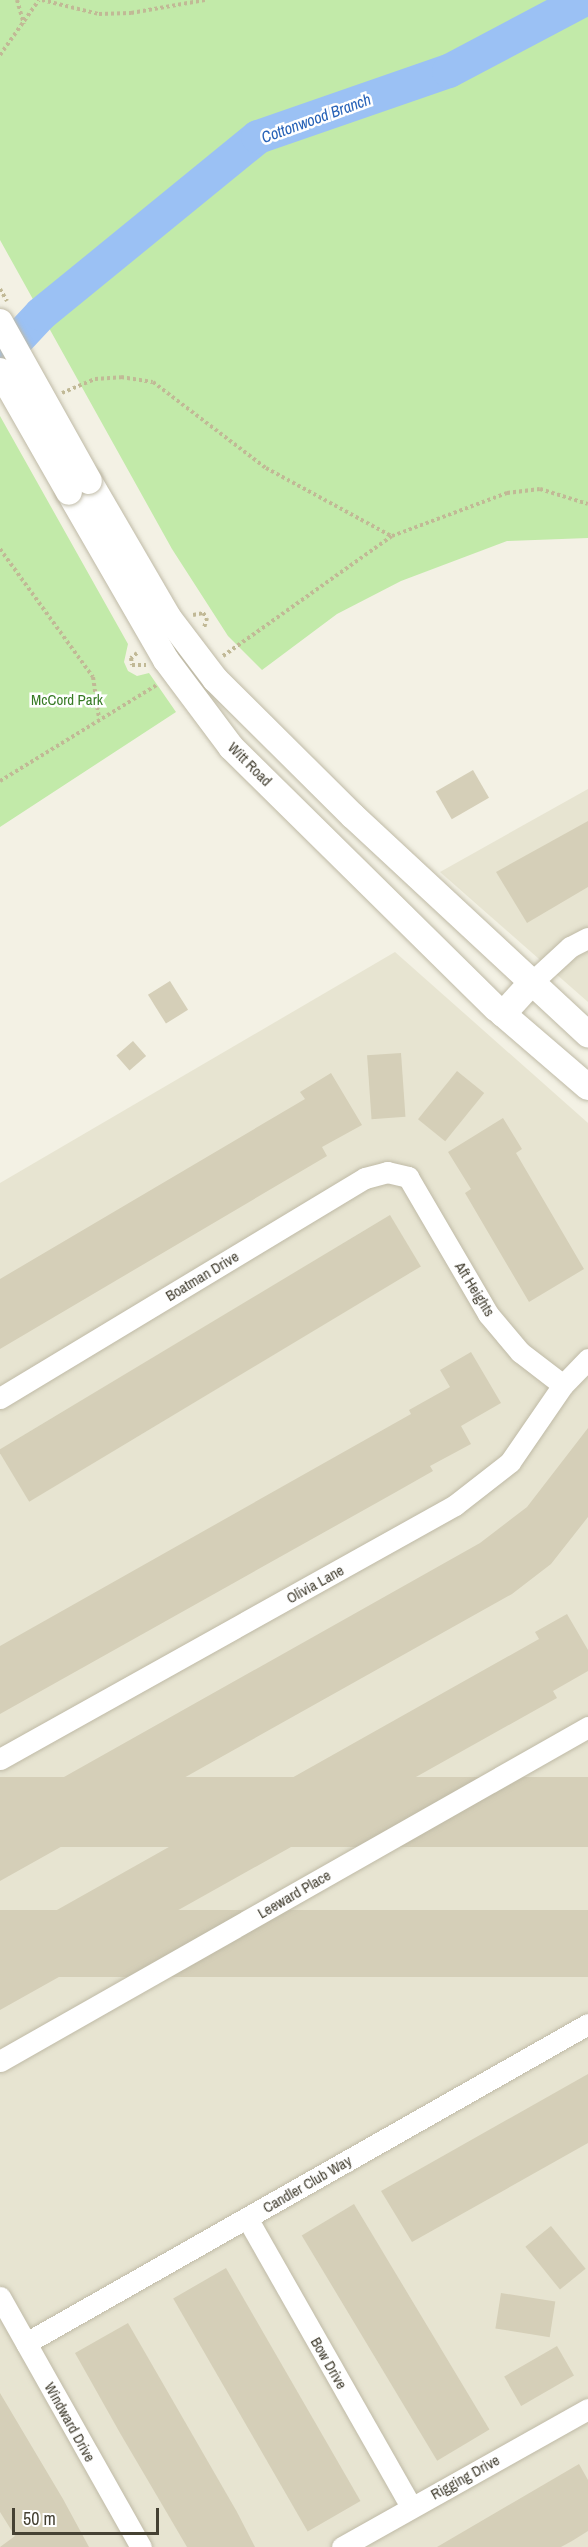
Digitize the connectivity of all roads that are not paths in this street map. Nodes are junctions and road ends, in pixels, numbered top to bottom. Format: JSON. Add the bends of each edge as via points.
{"nodes":[{"id":1,"x":0,"y":322,"type":"edge"},
{"id":2,"x":0,"y":371,"type":"edge"},
{"id":3,"x":79,"y":487,"type":"junction"},
{"id":4,"x":588,"y":938,"type":"edge"},
{"id":5,"x":532,"y":982,"type":"junction"},
{"id":6,"x":503,"y":1014,"type":"junction"},
{"id":7,"x":588,"y":1034,"type":"edge"},
{"id":8,"x":588,"y":1087,"type":"edge"},
{"id":9,"x":408,"y":1177,"type":"joint"},
{"id":10,"x":588,"y":1359,"type":"edge"},
{"id":11,"x":563,"y":1385,"type":"junction"},
{"id":12,"x":0,"y":1398,"type":"edge"},
{"id":13,"x":588,"y":1727,"type":"edge"},
{"id":14,"x":0,"y":1759,"type":"edge"},
{"id":15,"x":588,"y":2024,"type":"edge"},
{"id":16,"x":0,"y":2061,"type":"edge"},
{"id":17,"x":247,"y":2218,"type":"junction"},
{"id":18,"x":0,"y":2296,"type":"edge"},
{"id":19,"x":26,"y":2343,"type":"junction"},
{"id":20,"x":588,"y":2409,"type":"edge"},
{"id":21,"x":411,"y":2507,"type":"junction"},
{"id":22,"x":141,"y":2547,"type":"edge"},
{"id":23,"x":342,"y":2547,"type":"edge"}],
"edges":[{"from":1,"to":3,"type":"street","name":"Witt Road","bridge":true},
{"from":2,"to":3,"type":"street","name":"Witt Road","bridge":true},
{"from":3,"to":5,"type":"street","name":"Witt Road","via":[[214,680],[336,800]]},
{"from":3,"to":6,"type":"street","name":"Witt Road","via":[[166,660],[231,747]]},
{"from":4,"to":5,"type":"street","via":[[570,947]]},
{"from":5,"to":6,"type":"street"},
{"from":5,"to":7,"type":"street","name":"Witt Road"},
{"from":6,"to":8,"type":"street","name":"Witt Road"},
{"from":9,"to":11,"type":"street","name":"Aft Heights","via":[[488,1314],[520,1352]]},
{"from":9,"to":12,"type":"street","name":"Boatman Drive","via":[[387,1172],[365,1178]]},
{"from":10,"to":11,"type":"street","name":"Olivia Lane"},
{"from":11,"to":14,"type":"street","name":"Olivia Lane","via":[[510,1462],[455,1505]]},
{"from":13,"to":16,"type":"street","name":"Leeward Place"},
{"from":15,"to":17,"type":"street","name":"Candler Club Way"},
{"from":17,"to":19,"type":"street","name":"Candler Club Way"},
{"from":17,"to":21,"type":"street","name":"Bow Drive"},
{"from":18,"to":19,"type":"street","name":"Windward Drive"},
{"from":19,"to":22,"type":"street","name":"Windward Drive"},
{"from":20,"to":21,"type":"street","name":"Rigging Drive"},
{"from":21,"to":23,"type":"street","name":"Rigging Drive"}]}
